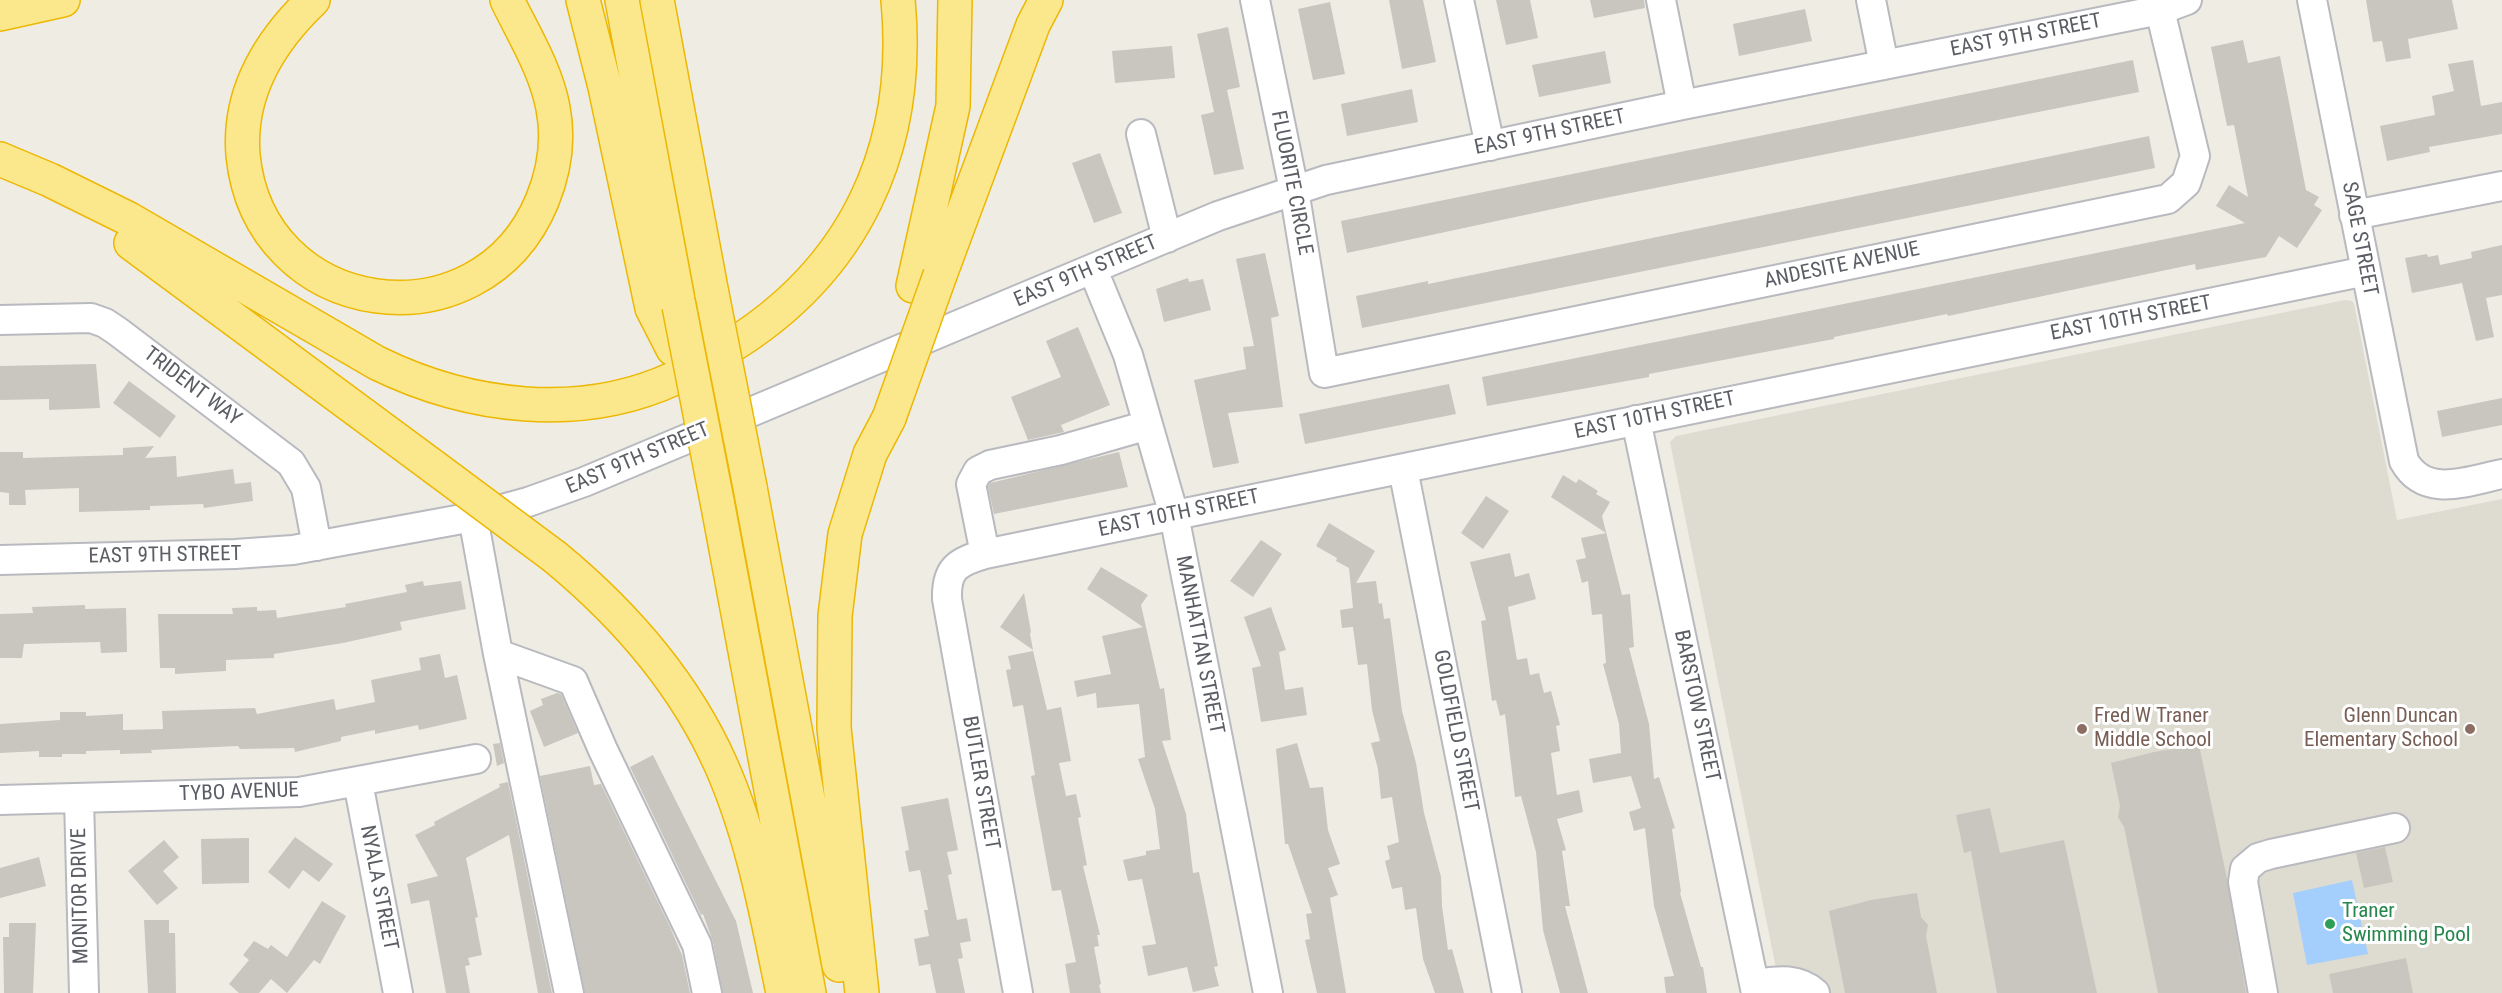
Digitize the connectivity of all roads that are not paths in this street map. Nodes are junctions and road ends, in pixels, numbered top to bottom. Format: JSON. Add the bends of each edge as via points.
{"nodes":[{"id":1,"x":63,"y":0,"type":"edge"},
{"id":2,"x":313,"y":0,"type":"edge"},
{"id":3,"x":507,"y":0,"type":"edge"},
{"id":4,"x":583,"y":0,"type":"edge"},
{"id":5,"x":622,"y":0,"type":"edge"},
{"id":6,"x":657,"y":0,"type":"edge"},
{"id":7,"x":897,"y":0,"type":"edge"},
{"id":8,"x":955,"y":0,"type":"edge"},
{"id":9,"x":1046,"y":0,"type":"edge"},
{"id":10,"x":1255,"y":0,"type":"edge"},
{"id":11,"x":1459,"y":0,"type":"edge"},
{"id":12,"x":1661,"y":0,"type":"edge"},
{"id":13,"x":1871,"y":0,"type":"edge"},
{"id":14,"x":2187,"y":0,"type":"edge"},
{"id":15,"x":2312,"y":0,"type":"edge"},
{"id":16,"x":2160,"y":10,"type":"junction"},
{"id":17,"x":2089,"y":11,"type":"edge"},
{"id":18,"x":0,"y":14,"type":"edge"},
{"id":19,"x":1884,"y":65,"type":"junction"},
{"id":20,"x":1682,"y":105,"type":"junction"},
{"id":21,"x":1141,"y":134,"type":"dead end"},
{"id":22,"x":1490,"y":146,"type":"junction"},
{"id":23,"x":2,"y":160,"type":"edge"},
{"id":24,"x":2502,"y":186,"type":"edge"},
{"id":25,"x":1294,"y":190,"type":"junction"},
{"id":26,"x":2354,"y":215,"type":"junction"},
{"id":27,"x":1167,"y":238,"type":"junction"},
{"id":28,"x":1092,"y":270,"type":"junction"},
{"id":29,"x":2366,"y":271,"type":"junction"},
{"id":30,"x":926,"y":280,"type":"junction"},
{"id":31,"x":665,"y":307,"type":"junction"},
{"id":32,"x":0,"y":320,"type":"edge"},
{"id":33,"x":1323,"y":366,"type":"joint"},
{"id":34,"x":1636,"y":420,"type":"junction"},
{"id":35,"x":1148,"y":425,"type":"junction"},
{"id":36,"x":1403,"y":469,"type":"junction"},
{"id":37,"x":2502,"y":474,"type":"edge"},
{"id":38,"x":1174,"y":515,"type":"junction"},
{"id":39,"x":473,"y":517,"type":"junction"},
{"id":40,"x":316,"y":546,"type":"junction"},
{"id":41,"x":984,"y":554,"type":"junction"},
{"id":42,"x":0,"y":560,"type":"edge"},
{"id":43,"x":950,"y":574,"type":"joint"},
{"id":44,"x":498,"y":654,"type":"junction"},
{"id":45,"x":476,"y":759,"type":"dead end"},
{"id":46,"x":358,"y":782,"type":"junction"},
{"id":47,"x":79,"y":798,"type":"junction"},
{"id":48,"x":0,"y":800,"type":"edge"},
{"id":49,"x":2396,"y":828,"type":"dead end"},
{"id":50,"x":1755,"y":988,"type":"edge"},
{"id":51,"x":84,"y":993,"type":"edge"},
{"id":52,"x":398,"y":993,"type":"edge"},
{"id":53,"x":569,"y":993,"type":"edge"},
{"id":54,"x":707,"y":993,"type":"edge"},
{"id":55,"x":783,"y":993,"type":"edge"},
{"id":56,"x":809,"y":993,"type":"edge"},
{"id":57,"x":845,"y":993,"type":"edge"},
{"id":58,"x":862,"y":993,"type":"edge"},
{"id":59,"x":1018,"y":993,"type":"edge"},
{"id":60,"x":1268,"y":993,"type":"edge"},
{"id":61,"x":1507,"y":993,"type":"edge"},
{"id":62,"x":1815,"y":993,"type":"edge"},
{"id":63,"x":2263,"y":993,"type":"edge"}],
"edges":[{"from":1,"to":18,"type":"highway"},
{"from":2,"to":3,"type":"highway","via":[[286,29],[254,78],[243,122],[244,167],[249,189],[267,230],[297,262],[334,285],[388,297],[444,291],[477,276],[496,263],[527,230],[546,191],[555,148],[553,110],[543,72]]},
{"from":4,"to":31,"type":"highway"},
{"from":5,"to":31,"type":"highway"},
{"from":6,"to":57,"type":"highway","bridge":true},
{"from":7,"to":23,"type":"highway","via":[[899,76],[891,130],[874,182],[835,253],[797,297],[746,337],[675,378],[620,397],[560,405],[501,402],[422,383],[377,363],[95,201]]},
{"from":8,"to":30,"type":"highway","via":[[953,106]]},
{"from":9,"to":30,"type":"highway"},
{"from":10,"to":25,"type":"street","name":"FLUORITE CIRCLE"},
{"from":11,"to":22,"type":"street"},
{"from":12,"to":20,"type":"street"},
{"from":13,"to":19,"type":"street"},
{"from":14,"to":16,"type":"street","name":"EAST 9TH STREET"},
{"from":15,"to":26,"type":"street","name":"SAGE STREET"},
{"from":16,"to":17,"type":"street","name":"EAST 9TH STREET"},
{"from":16,"to":33,"type":"street","name":"ANDESITE AVENUE","via":[[2195,156],[2186,183],[2168,199],[1324,373]]},
{"from":17,"to":19,"type":"street","name":"EAST 9TH STREET"},
{"from":19,"to":20,"type":"street","name":"EAST 9TH STREET"},
{"from":20,"to":22,"type":"street","name":"EAST 9TH STREET"},
{"from":21,"to":27,"type":"street"},
{"from":22,"to":25,"type":"street","name":"EAST 9TH STREET"},
{"from":23,"to":55,"type":"highway","bridge":true,"via":[[161,265],[555,556],[602,597],[646,645],[686,700],[721,765],[747,836]]},
{"from":24,"to":26,"type":"street"},
{"from":25,"to":27,"type":"street","name":"EAST 9TH STREET"},
{"from":25,"to":33,"type":"street","name":"FLUORITE CIRCLE"},
{"from":26,"to":29,"type":"street","name":"SAGE STREET"},
{"from":27,"to":28,"type":"street","name":"EAST 9TH STREET"},
{"from":28,"to":35,"type":"street","name":"MANHATTAN STREET","via":[[1128,355]]},
{"from":28,"to":39,"type":"street","name":"EAST 9TH STREET","via":[[557,493]]},
{"from":29,"to":34,"type":"street","name":"EAST 10TH STREET"},
{"from":29,"to":37,"type":"street","name":"SAGE STREET","via":[[2404,461],[2414,476],[2440,486]]},
{"from":30,"to":58,"type":"highway","bridge":true,"via":[[845,534],[835,616],[837,765]]},
{"from":31,"to":56,"type":"highway","bridge":true,"via":[[696,390]]},
{"from":32,"to":40,"type":"street","name":"TRIDENT WAY","via":[[91,318],[117,331],[291,463],[306,488]]},
{"from":34,"to":36,"type":"street","name":"EAST 10TH STREET"},
{"from":34,"to":50,"type":"street","name":"BARSTOW STREET"},
{"from":35,"to":38,"type":"street","name":"MANHATTAN STREET"},
{"from":35,"to":41,"type":"street","via":[[978,471],[970,484]]},
{"from":36,"to":38,"type":"street","name":"EAST 10TH STREET"},
{"from":36,"to":61,"type":"street","name":"GOLDFIELD STREET"},
{"from":38,"to":41,"type":"street","name":"EAST 10TH STREET"},
{"from":38,"to":60,"type":"street","name":"MANHATTAN STREET"},
{"from":39,"to":40,"type":"street","name":"EAST 9TH STREET"},
{"from":39,"to":44,"type":"street"},
{"from":40,"to":42,"type":"street","name":"EAST 9TH STREET","via":[[235,554]]},
{"from":41,"to":43,"type":"street","name":"EAST 10TH STREET","via":[[960,563]]},
{"from":43,"to":59,"type":"street","name":"BUTLER STREET","via":[[947,599]]},
{"from":44,"to":53,"type":"street"},
{"from":44,"to":54,"type":"street","via":[[573,681],[697,945]]},
{"from":45,"to":46,"type":"street","name":"TYBO AVENUE"},
{"from":46,"to":47,"type":"street","name":"TYBO AVENUE","via":[[299,792]]},
{"from":46,"to":52,"type":"street","name":"NYALA STREET"},
{"from":47,"to":48,"type":"street","name":"TYBO AVENUE"},
{"from":47,"to":51,"type":"street","name":"MONITOR DRIVE"},
{"from":49,"to":63,"type":"street","via":[[2271,854],[2258,858],[2245,869],[2243,882]]},
{"from":50,"to":62,"type":"street","via":[[1786,980],[1806,985]]}]}
